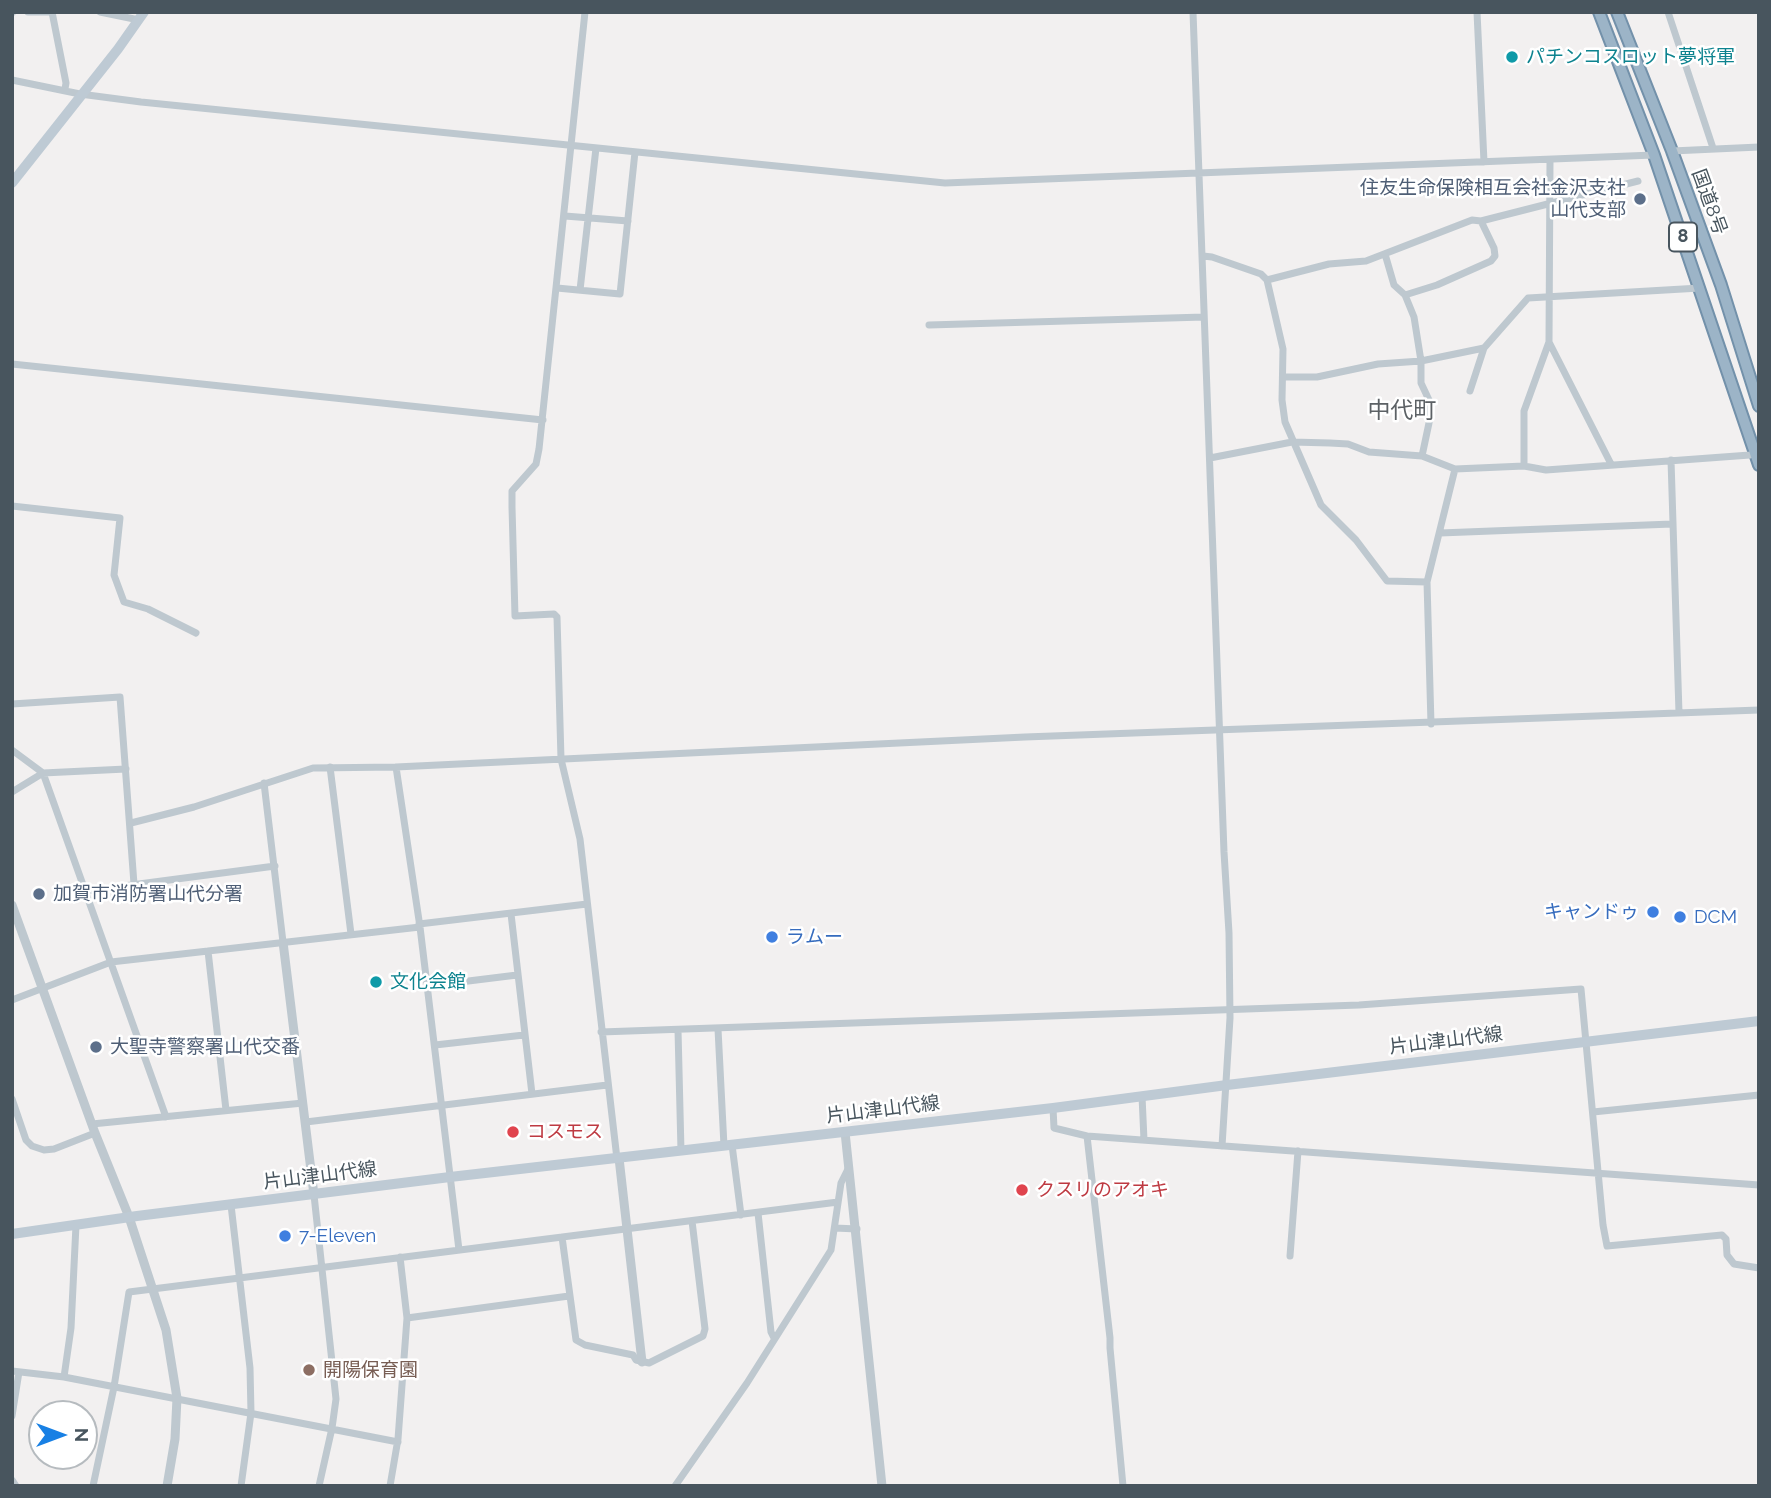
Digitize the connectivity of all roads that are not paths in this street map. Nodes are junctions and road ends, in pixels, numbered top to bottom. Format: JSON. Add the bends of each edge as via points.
{"nodes":[{"id":1,"x":28,"y":12,"type":"edge"},
{"id":2,"x":52,"y":12,"type":"edge"},
{"id":3,"x":100,"y":12,"type":"edge"},
{"id":4,"x":585,"y":12,"type":"edge"},
{"id":5,"x":1193,"y":12,"type":"edge"},
{"id":6,"x":1476,"y":12,"type":"edge"},
{"id":7,"x":1599,"y":12,"type":"edge"},
{"id":8,"x":1617,"y":12,"type":"edge"},
{"id":9,"x":1668,"y":12,"type":"edge"},
{"id":10,"x":142,"y":16,"type":"edge"},
{"id":11,"x":12,"y":80,"type":"edge"},
{"id":12,"x":65,"y":89,"type":"junction"},
{"id":13,"x":80,"y":94,"type":"junction"},
{"id":14,"x":571,"y":146,"type":"junction"},
{"id":15,"x":1759,"y":147,"type":"edge"},
{"id":16,"x":596,"y":148,"type":"junction"},
{"id":17,"x":1713,"y":148,"type":"junction"},
{"id":18,"x":1672,"y":151,"type":"junction"},
{"id":19,"x":635,"y":152,"type":"junction"},
{"id":20,"x":1654,"y":155,"type":"junction"},
{"id":21,"x":1550,"y":160,"type":"junction"},
{"id":22,"x":1483,"y":162,"type":"junction"},
{"id":23,"x":1199,"y":174,"type":"junction"},
{"id":24,"x":1638,"y":181,"type":"dead end"},
{"id":25,"x":12,"y":183,"type":"edge"},
{"id":26,"x":1549,"y":203,"type":"junction"},
{"id":27,"x":565,"y":216,"type":"junction"},
{"id":28,"x":588,"y":217,"type":"junction"},
{"id":29,"x":628,"y":221,"type":"junction"},
{"id":30,"x":1481,"y":221,"type":"junction"},
{"id":31,"x":1385,"y":254,"type":"junction"},
{"id":32,"x":1203,"y":256,"type":"junction"},
{"id":33,"x":1267,"y":280,"type":"junction"},
{"id":34,"x":557,"y":288,"type":"junction"},
{"id":35,"x":1701,"y":288,"type":"junction"},
{"id":36,"x":580,"y":290,"type":"junction"},
{"id":37,"x":1405,"y":295,"type":"junction"},
{"id":38,"x":1550,"y":298,"type":"junction"},
{"id":39,"x":1204,"y":317,"type":"junction"},
{"id":40,"x":929,"y":325,"type":"dead end"},
{"id":41,"x":1549,"y":342,"type":"junction"},
{"id":42,"x":1484,"y":348,"type":"junction"},
{"id":43,"x":1421,"y":360,"type":"junction"},
{"id":44,"x":12,"y":365,"type":"edge"},
{"id":45,"x":1283,"y":377,"type":"junction"},
{"id":46,"x":1470,"y":391,"type":"dead end"},
{"id":47,"x":1759,"y":406,"type":"edge"},
{"id":48,"x":542,"y":420,"type":"junction"},
{"id":49,"x":1292,"y":442,"type":"junction"},
{"id":50,"x":1422,"y":456,"type":"junction"},
{"id":51,"x":1758,"y":457,"type":"edge"},
{"id":52,"x":1210,"y":458,"type":"junction"},
{"id":53,"x":1671,"y":460,"type":"junction"},
{"id":54,"x":1611,"y":464,"type":"junction"},
{"id":55,"x":1524,"y":466,"type":"junction"},
{"id":56,"x":1455,"y":469,"type":"junction"},
{"id":57,"x":12,"y":506,"type":"edge"},
{"id":58,"x":1672,"y":524,"type":"junction"},
{"id":59,"x":1440,"y":533,"type":"junction"},
{"id":60,"x":1427,"y":582,"type":"junction"},
{"id":61,"x":196,"y":633,"type":"dead end"},
{"id":62,"x":12,"y":704,"type":"edge"},
{"id":63,"x":1759,"y":710,"type":"edge"},
{"id":64,"x":1679,"y":713,"type":"junction"},
{"id":65,"x":1431,"y":724,"type":"junction"},
{"id":66,"x":1220,"y":732,"type":"junction"},
{"id":67,"x":12,"y":750,"type":"edge"},
{"id":68,"x":561,"y":759,"type":"junction"},
{"id":69,"x":330,"y":767,"type":"junction"},
{"id":70,"x":396,"y":767,"type":"junction"},
{"id":71,"x":126,"y":769,"type":"junction"},
{"id":72,"x":43,"y":773,"type":"junction"},
{"id":73,"x":264,"y":783,"type":"junction"},
{"id":74,"x":12,"y":792,"type":"edge"},
{"id":75,"x":131,"y":823,"type":"junction"},
{"id":76,"x":275,"y":866,"type":"junction"},
{"id":77,"x":134,"y":884,"type":"junction"},
{"id":78,"x":86,"y":891,"type":"junction"},
{"id":79,"x":587,"y":904,"type":"junction"},
{"id":80,"x":12,"y":905,"type":"edge"},
{"id":81,"x":511,"y":914,"type":"junction"},
{"id":82,"x":420,"y":926,"type":"junction"},
{"id":83,"x":351,"y":934,"type":"junction"},
{"id":84,"x":283,"y":942,"type":"junction"},
{"id":85,"x":208,"y":951,"type":"junction"},
{"id":86,"x":111,"y":962,"type":"junction"},
{"id":87,"x":517,"y":975,"type":"junction"},
{"id":88,"x":428,"y":986,"type":"junction"},
{"id":89,"x":43,"y":988,"type":"junction"},
{"id":90,"x":12,"y":1000,"type":"edge"},
{"id":91,"x":1231,"y":1009,"type":"junction"},
{"id":92,"x":1759,"y":1021,"type":"edge"},
{"id":93,"x":719,"y":1029,"type":"junction"},
{"id":94,"x":678,"y":1030,"type":"junction"},
{"id":95,"x":601,"y":1032,"type":"junction"},
{"id":96,"x":524,"y":1035,"type":"junction"},
{"id":97,"x":1585,"y":1043,"type":"junction"},
{"id":98,"x":435,"y":1045,"type":"junction"},
{"id":99,"x":607,"y":1085,"type":"junction"},
{"id":100,"x":1227,"y":1085,"type":"junction"},
{"id":101,"x":532,"y":1094,"type":"junction"},
{"id":102,"x":1759,"y":1095,"type":"edge"},
{"id":103,"x":1142,"y":1096,"type":"junction"},
{"id":104,"x":12,"y":1099,"type":"edge"},
{"id":105,"x":303,"y":1103,"type":"junction"},
{"id":106,"x":443,"y":1106,"type":"junction"},
{"id":107,"x":1053,"y":1108,"type":"junction"},
{"id":108,"x":226,"y":1110,"type":"junction"},
{"id":109,"x":1593,"y":1112,"type":"junction"},
{"id":110,"x":166,"y":1116,"type":"junction"},
{"id":111,"x":306,"y":1122,"type":"junction"},
{"id":112,"x":94,"y":1128,"type":"junction"},
{"id":113,"x":845,"y":1132,"type":"junction"},
{"id":114,"x":1087,"y":1136,"type":"junction"},
{"id":115,"x":1144,"y":1140,"type":"junction"},
{"id":116,"x":728,"y":1146,"type":"junction"},
{"id":117,"x":1222,"y":1146,"type":"junction"},
{"id":118,"x":681,"y":1151,"type":"junction"},
{"id":119,"x":1298,"y":1151,"type":"junction"},
{"id":120,"x":618,"y":1158,"type":"junction"},
{"id":121,"x":849,"y":1167,"type":"junction"},
{"id":122,"x":1599,"y":1174,"type":"junction"},
{"id":123,"x":450,"y":1177,"type":"junction"},
{"id":124,"x":1759,"y":1185,"type":"edge"},
{"id":125,"x":314,"y":1195,"type":"junction"},
{"id":126,"x":838,"y":1202,"type":"junction"},
{"id":127,"x":231,"y":1205,"type":"junction"},
{"id":128,"x":758,"y":1213,"type":"junction"},
{"id":129,"x":741,"y":1215,"type":"junction"},
{"id":130,"x":129,"y":1217,"type":"junction"},
{"id":131,"x":692,"y":1221,"type":"junction"},
{"id":132,"x":76,"y":1225,"type":"junction"},
{"id":133,"x":627,"y":1228,"type":"junction"},
{"id":134,"x":835,"y":1228,"type":"junction"},
{"id":135,"x":857,"y":1229,"type":"junction"},
{"id":136,"x":12,"y":1234,"type":"edge"},
{"id":137,"x":562,"y":1237,"type":"junction"},
{"id":138,"x":459,"y":1250,"type":"junction"},
{"id":139,"x":1290,"y":1256,"type":"dead end"},
{"id":140,"x":400,"y":1257,"type":"junction"},
{"id":141,"x":322,"y":1268,"type":"junction"},
{"id":142,"x":1759,"y":1268,"type":"edge"},
{"id":143,"x":239,"y":1278,"type":"junction"},
{"id":144,"x":153,"y":1289,"type":"junction"},
{"id":145,"x":569,"y":1296,"type":"junction"},
{"id":146,"x":407,"y":1318,"type":"junction"},
{"id":147,"x":775,"y":1338,"type":"junction"},
{"id":148,"x":642,"y":1362,"type":"junction"},
{"id":149,"x":16,"y":1372,"type":"edge"},
{"id":150,"x":64,"y":1377,"type":"junction"},
{"id":151,"x":114,"y":1387,"type":"junction"},
{"id":152,"x":177,"y":1398,"type":"junction"},
{"id":153,"x":251,"y":1413,"type":"junction"},
{"id":154,"x":12,"y":1416,"type":"edge"},
{"id":155,"x":332,"y":1428,"type":"junction"},
{"id":156,"x":398,"y":1442,"type":"junction"},
{"id":157,"x":12,"y":1480,"type":"edge"},
{"id":158,"x":16,"y":1486,"type":"edge"},
{"id":159,"x":93,"y":1486,"type":"edge"},
{"id":160,"x":167,"y":1486,"type":"edge"},
{"id":161,"x":241,"y":1486,"type":"edge"},
{"id":162,"x":319,"y":1486,"type":"edge"},
{"id":163,"x":390,"y":1486,"type":"edge"},
{"id":164,"x":675,"y":1486,"type":"edge"},
{"id":165,"x":882,"y":1486,"type":"edge"},
{"id":166,"x":1123,"y":1486,"type":"edge"}],
"edges":[{"from":1,"to":2,"type":"street"},
{"from":2,"to":12,"type":"street"},
{"from":3,"to":10,"type":"street"},
{"from":4,"to":14,"type":"street"},
{"from":5,"to":23,"type":"street"},
{"from":6,"to":22,"type":"street"},
{"from":7,"to":20,"type":"highway","name":"国道8号","number":"8"},
{"from":8,"to":18,"type":"highway","name":"国道8号","number":"8"},
{"from":9,"to":17,"type":"street"},
{"from":10,"to":13,"type":"main road"},
{"from":11,"to":12,"type":"street"},
{"from":12,"to":13,"type":"street"},
{"from":13,"to":14,"type":"street"},
{"from":13,"to":25,"type":"main road"},
{"from":14,"to":16,"type":"street"},
{"from":14,"to":27,"type":"street"},
{"from":15,"to":17,"type":"street"},
{"from":16,"to":19,"type":"street"},
{"from":16,"to":28,"type":"street"},
{"from":17,"to":18,"type":"street"},
{"from":18,"to":47,"type":"highway","name":"国道8号","number":"8"},
{"from":19,"to":23,"type":"street","via":[[945,183]]},
{"from":19,"to":29,"type":"street"},
{"from":20,"to":21,"type":"street"},
{"from":20,"to":35,"type":"highway","name":"国道8号","number":"8"},
{"from":21,"to":22,"type":"street"},
{"from":21,"to":26,"type":"street"},
{"from":22,"to":23,"type":"street"},
{"from":23,"to":32,"type":"street"},
{"from":24,"to":26,"type":"street"},
{"from":26,"to":30,"type":"street"},
{"from":26,"to":38,"type":"street"},
{"from":27,"to":28,"type":"street"},
{"from":27,"to":34,"type":"street"},
{"from":28,"to":29,"type":"street"},
{"from":28,"to":36,"type":"street"},
{"from":29,"to":36,"type":"street","via":[[620,294]]},
{"from":30,"to":31,"type":"street","via":[[1472,220]]},
{"from":30,"to":37,"type":"street","via":[[1495,256]]},
{"from":31,"to":33,"type":"street"},
{"from":31,"to":37,"type":"street","via":[[1394,285]]},
{"from":32,"to":33,"type":"street","via":[[1261,274]]},
{"from":32,"to":39,"type":"street"},
{"from":33,"to":45,"type":"street","via":[[1283,349]]},
{"from":34,"to":36,"type":"street"},
{"from":34,"to":48,"type":"street"},
{"from":35,"to":38,"type":"street"},
{"from":35,"to":51,"type":"highway","name":"国道8号","number":"8"},
{"from":37,"to":43,"type":"street"},
{"from":38,"to":41,"type":"street"},
{"from":38,"to":42,"type":"street","via":[[1528,298]]},
{"from":39,"to":40,"type":"street"},
{"from":39,"to":52,"type":"street"},
{"from":41,"to":54,"type":"street"},
{"from":41,"to":55,"type":"street","via":[[1524,411]]},
{"from":42,"to":43,"type":"street"},
{"from":42,"to":46,"type":"street"},
{"from":43,"to":45,"type":"street","via":[[1317,377]]},
{"from":43,"to":50,"type":"street","via":[[1421,383],[1429,400]]},
{"from":44,"to":48,"type":"street"},
{"from":45,"to":49,"type":"street","via":[[1283,413]]},
{"from":48,"to":68,"type":"street","via":[[536,464],[512,491],[515,616],[557,617]]},
{"from":49,"to":50,"type":"street","via":[[1348,444],[1369,452]]},
{"from":49,"to":52,"type":"street"},
{"from":49,"to":60,"type":"street","via":[[1321,505],[1387,581]]},
{"from":50,"to":56,"type":"street"},
{"from":51,"to":53,"type":"street"},
{"from":52,"to":66,"type":"street"},
{"from":53,"to":54,"type":"street"},
{"from":53,"to":58,"type":"street"},
{"from":54,"to":55,"type":"street","via":[[1546,470]]},
{"from":55,"to":56,"type":"street"},
{"from":56,"to":59,"type":"street"},
{"from":57,"to":61,"type":"street","via":[[120,518],[114,575],[124,602]]},
{"from":58,"to":59,"type":"street"},
{"from":58,"to":64,"type":"street"},
{"from":59,"to":60,"type":"street"},
{"from":60,"to":65,"type":"street"},
{"from":62,"to":71,"type":"street","via":[[120,697]]},
{"from":63,"to":64,"type":"street"},
{"from":64,"to":65,"type":"street"},
{"from":65,"to":66,"type":"street"},
{"from":66,"to":68,"type":"street"},
{"from":66,"to":91,"type":"street"},
{"from":67,"to":72,"type":"street"},
{"from":68,"to":70,"type":"street"},
{"from":68,"to":79,"type":"street","via":[[580,839]]},
{"from":69,"to":70,"type":"street"},
{"from":69,"to":73,"type":"street"},
{"from":69,"to":83,"type":"street"},
{"from":70,"to":82,"type":"street"},
{"from":71,"to":72,"type":"street"},
{"from":71,"to":75,"type":"street"},
{"from":72,"to":74,"type":"street"},
{"from":72,"to":78,"type":"street"},
{"from":73,"to":75,"type":"street"},
{"from":73,"to":76,"type":"street"},
{"from":75,"to":77,"type":"street"},
{"from":76,"to":77,"type":"street"},
{"from":76,"to":84,"type":"street"},
{"from":77,"to":78,"type":"street"},
{"from":78,"to":86,"type":"street"},
{"from":79,"to":81,"type":"street"},
{"from":79,"to":95,"type":"street"},
{"from":80,"to":89,"type":"street"},
{"from":81,"to":82,"type":"street"},
{"from":81,"to":87,"type":"street"},
{"from":82,"to":83,"type":"street"},
{"from":82,"to":88,"type":"street"},
{"from":83,"to":84,"type":"street"},
{"from":84,"to":85,"type":"street"},
{"from":84,"to":105,"type":"street"},
{"from":85,"to":86,"type":"street"},
{"from":85,"to":108,"type":"street"},
{"from":86,"to":89,"type":"street"},
{"from":86,"to":110,"type":"street"},
{"from":87,"to":88,"type":"street"},
{"from":87,"to":96,"type":"street"},
{"from":88,"to":98,"type":"street"},
{"from":89,"to":90,"type":"street"},
{"from":89,"to":112,"type":"street"},
{"from":91,"to":93,"type":"street"},
{"from":91,"to":97,"type":"street","via":[[1581,989]]},
{"from":91,"to":100,"type":"street"},
{"from":92,"to":97,"type":"main road","name":"片山津山代線"},
{"from":93,"to":94,"type":"street"},
{"from":93,"to":116,"type":"street"},
{"from":94,"to":95,"type":"street"},
{"from":94,"to":118,"type":"street"},
{"from":95,"to":99,"type":"street"},
{"from":96,"to":98,"type":"street"},
{"from":96,"to":101,"type":"street"},
{"from":97,"to":100,"type":"main road","name":"片山津山代線"},
{"from":97,"to":109,"type":"street"},
{"from":98,"to":106,"type":"street"},
{"from":99,"to":101,"type":"street"},
{"from":99,"to":120,"type":"street"},
{"from":100,"to":103,"type":"main road","name":"片山津山代線"},
{"from":100,"to":117,"type":"street"},
{"from":101,"to":106,"type":"street"},
{"from":102,"to":109,"type":"street"},
{"from":103,"to":107,"type":"main road","name":"片山津山代線"},
{"from":103,"to":115,"type":"street"},
{"from":104,"to":112,"type":"street","via":[[32,1146],[54,1149]]},
{"from":105,"to":108,"type":"street"},
{"from":105,"to":111,"type":"street"},
{"from":106,"to":111,"type":"street"},
{"from":106,"to":123,"type":"street"},
{"from":107,"to":113,"type":"main road","name":"片山津山代線"},
{"from":107,"to":114,"type":"street","via":[[1054,1128]]},
{"from":108,"to":110,"type":"street"},
{"from":109,"to":122,"type":"street"},
{"from":110,"to":112,"type":"street"},
{"from":111,"to":125,"type":"street"},
{"from":112,"to":130,"type":"street"},
{"from":113,"to":116,"type":"main road","name":"片山津山代線"},
{"from":113,"to":121,"type":"street"},
{"from":114,"to":115,"type":"street"},
{"from":114,"to":166,"type":"street"},
{"from":115,"to":117,"type":"street"},
{"from":116,"to":118,"type":"main road","name":"片山津山代線"},
{"from":116,"to":129,"type":"street"},
{"from":117,"to":119,"type":"street"},
{"from":118,"to":120,"type":"main road","name":"片山津山代線"},
{"from":119,"to":122,"type":"street"},
{"from":119,"to":139,"type":"street"},
{"from":120,"to":123,"type":"main road","name":"片山津山代線"},
{"from":120,"to":133,"type":"street"},
{"from":121,"to":126,"type":"street"},
{"from":121,"to":135,"type":"street"},
{"from":122,"to":124,"type":"street"},
{"from":122,"to":142,"type":"street","via":[[1607,1246],[1722,1235],[1734,1264]]},
{"from":123,"to":125,"type":"main road","name":"片山津山代線"},
{"from":123,"to":138,"type":"street"},
{"from":125,"to":127,"type":"main road","name":"片山津山代線"},
{"from":125,"to":141,"type":"street"},
{"from":126,"to":128,"type":"street"},
{"from":126,"to":134,"type":"street"},
{"from":127,"to":130,"type":"main road","name":"片山津山代線"},
{"from":127,"to":143,"type":"street"},
{"from":128,"to":129,"type":"street"},
{"from":128,"to":147,"type":"street"},
{"from":129,"to":131,"type":"street"},
{"from":130,"to":132,"type":"main road","name":"片山津山代線"},
{"from":130,"to":144,"type":"street"},
{"from":131,"to":133,"type":"street"},
{"from":131,"to":148,"type":"street","via":[[705,1329],[702,1336],[658,1360]]},
{"from":132,"to":136,"type":"main road","name":"片山津山代線"},
{"from":132,"to":150,"type":"street"},
{"from":133,"to":137,"type":"street"},
{"from":133,"to":148,"type":"street"},
{"from":134,"to":135,"type":"street"},
{"from":134,"to":147,"type":"street","via":[[831,1250]]},
{"from":135,"to":165,"type":"street"},
{"from":137,"to":138,"type":"street"},
{"from":137,"to":145,"type":"street"},
{"from":138,"to":140,"type":"street"},
{"from":140,"to":141,"type":"street"},
{"from":140,"to":146,"type":"street"},
{"from":141,"to":143,"type":"street"},
{"from":141,"to":155,"type":"street","via":[[335,1385]]},
{"from":143,"to":144,"type":"street"},
{"from":143,"to":153,"type":"street"},
{"from":144,"to":151,"type":"street","via":[[130,1292]]},
{"from":144,"to":152,"type":"street","via":[[170,1349]]},
{"from":145,"to":146,"type":"street"},
{"from":145,"to":148,"type":"street","via":[[579,1343],[633,1355]]},
{"from":146,"to":156,"type":"street"},
{"from":147,"to":164,"type":"street"},
{"from":149,"to":150,"type":"street"},
{"from":149,"to":154,"type":"street"},
{"from":150,"to":151,"type":"street"},
{"from":151,"to":152,"type":"street"},
{"from":151,"to":159,"type":"street"},
{"from":152,"to":153,"type":"street"},
{"from":152,"to":160,"type":"street","via":[[176,1439]]},
{"from":153,"to":155,"type":"street"},
{"from":153,"to":161,"type":"street"},
{"from":155,"to":156,"type":"street"},
{"from":155,"to":162,"type":"street"},
{"from":156,"to":163,"type":"street"},
{"from":157,"to":158,"type":"street"}]}
